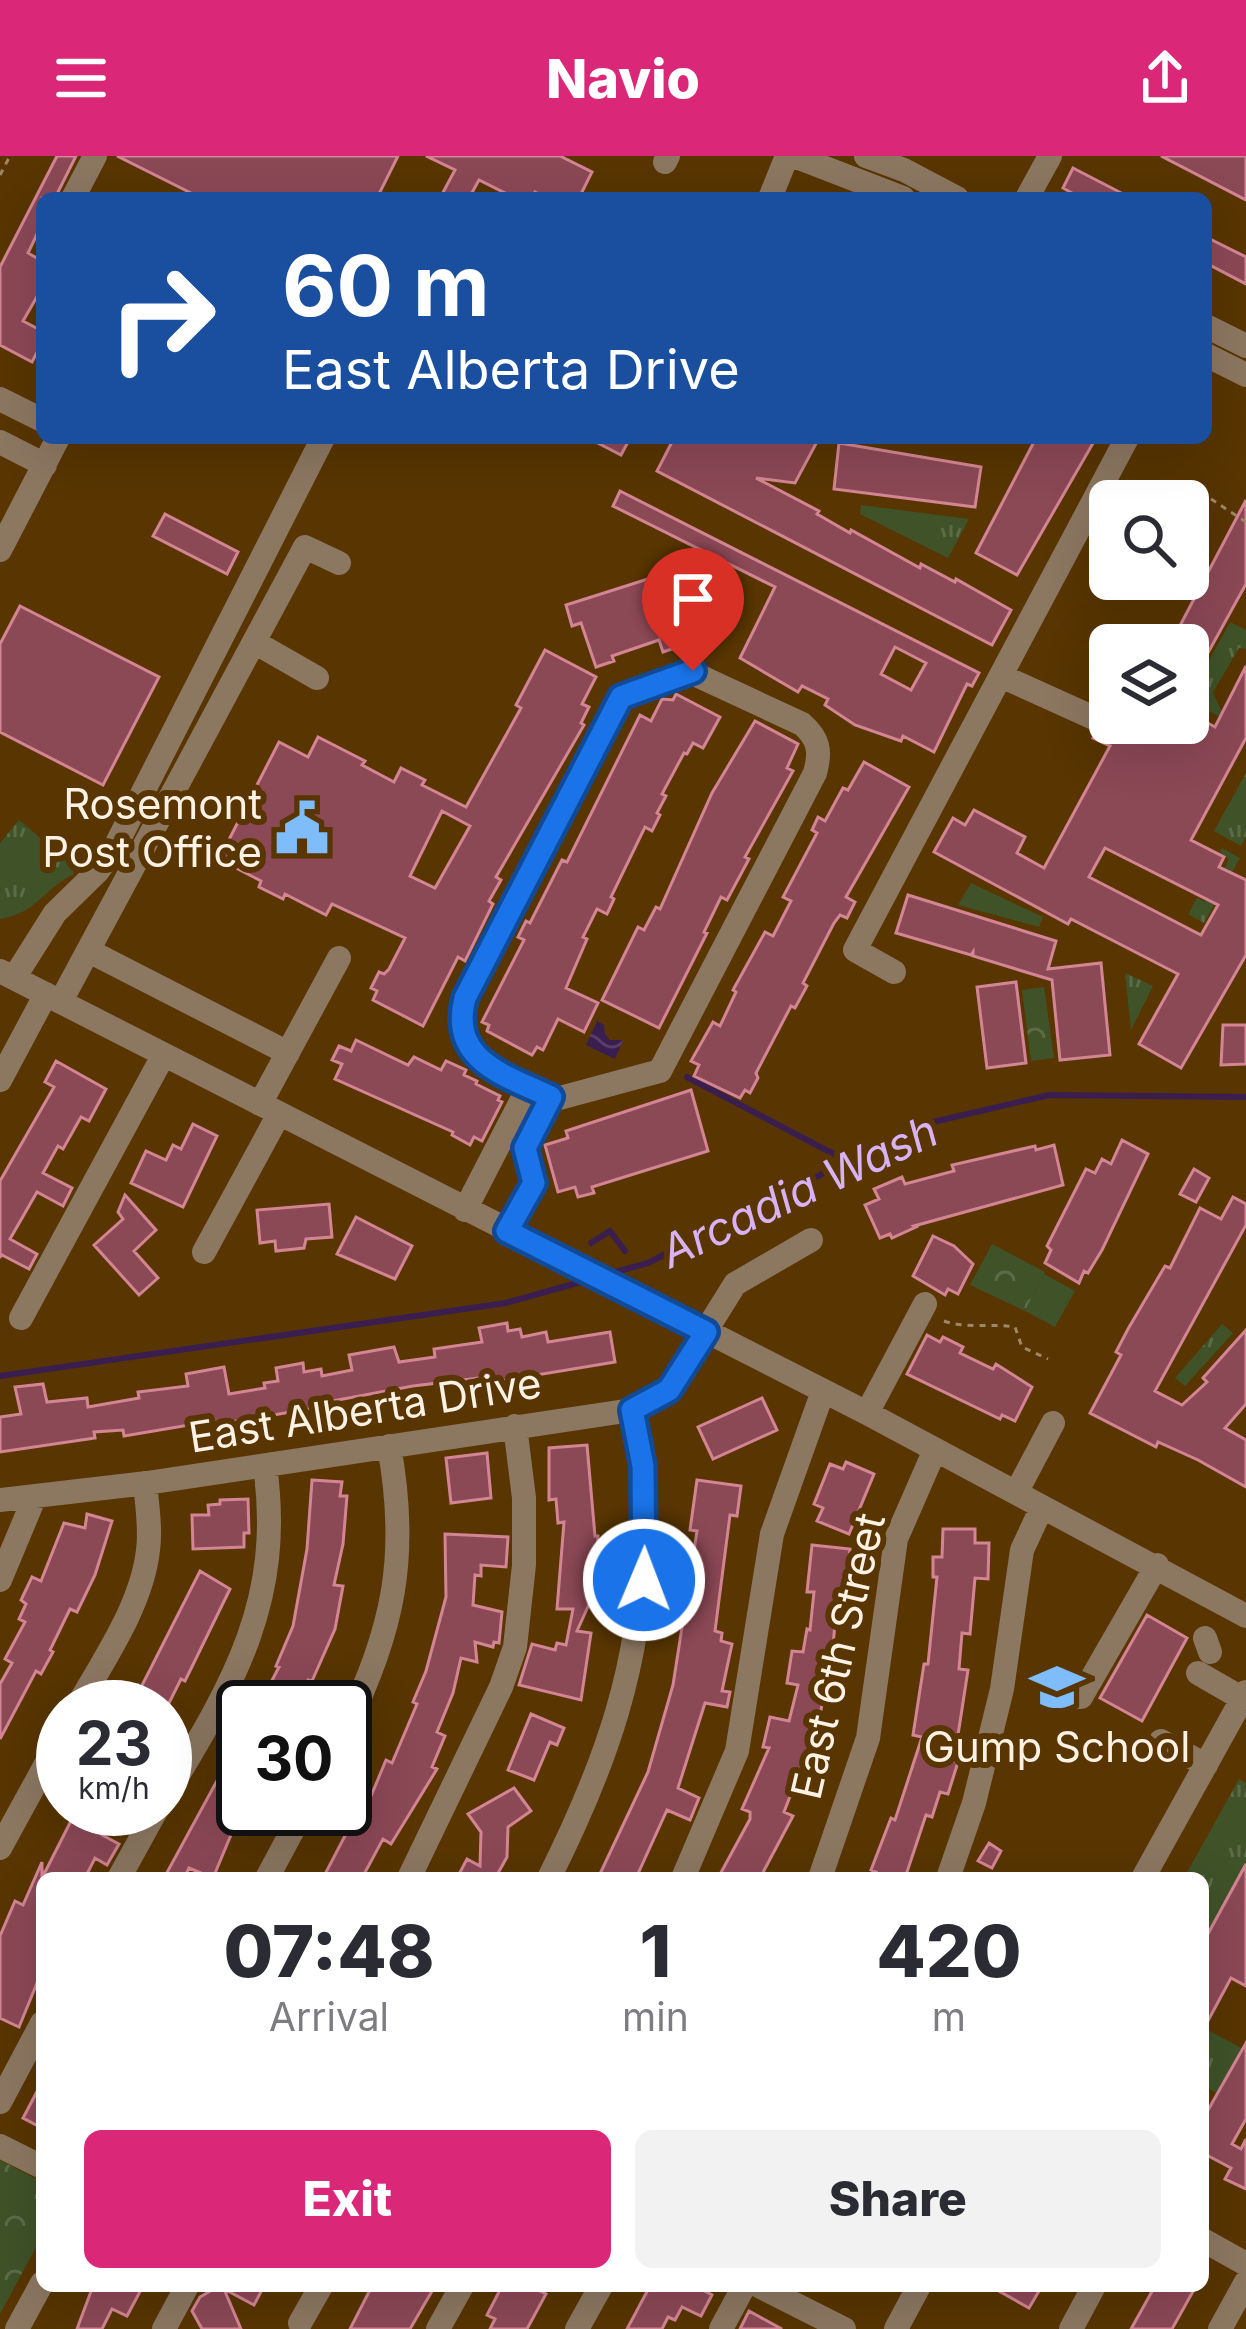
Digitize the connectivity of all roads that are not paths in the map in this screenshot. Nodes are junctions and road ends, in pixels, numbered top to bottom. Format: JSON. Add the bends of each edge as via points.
{"nodes":[{"id":1,"x":95,"y":156,"type":"edge"},
{"id":2,"x":790,"y":156,"type":"edge"},
{"id":3,"x":866,"y":156,"type":"edge"},
{"id":4,"x":1050,"y":156,"type":"edge"},
{"id":5,"x":77,"y":192,"type":"edge"},
{"id":6,"x":773,"y":192,"type":"edge"},
{"id":7,"x":887,"y":192,"type":"edge"},
{"id":8,"x":946,"y":192,"type":"edge"},
{"id":9,"x":1030,"y":192,"type":"edge"},
{"id":10,"x":1212,"y":331,"type":"edge"},
{"id":11,"x":1212,"y":355,"type":"edge"},
{"id":12,"x":1243,"y":356,"type":"edge"},
{"id":13,"x":0,"y":399,"type":"edge"},
{"id":14,"x":36,"y":417,"type":"edge"},
{"id":15,"x":0,"y":442,"type":"edge"},
{"id":16,"x":55,"y":444,"type":"edge"},
{"id":17,"x":320,"y":444,"type":"edge"},
{"id":18,"x":1124,"y":444,"type":"edge"},
{"id":19,"x":44,"y":465,"type":"junction"},
{"id":20,"x":1105,"y":480,"type":"edge"},
{"id":21,"x":1089,"y":510,"type":"edge"},
{"id":22,"x":0,"y":550,"type":"edge"},
{"id":23,"x":339,"y":563,"type":"dead end"},
{"id":24,"x":254,"y":642,"type":"junction"},
{"id":25,"x":1001,"y":676,"type":"junction"},
{"id":26,"x":317,"y":678,"type":"dead end"},
{"id":27,"x":1089,"y":716,"type":"edge"},
{"id":28,"x":89,"y":951,"type":"junction"},
{"id":29,"x":339,"y":958,"type":"dead end"},
{"id":30,"x":894,"y":972,"type":"dead end"},
{"id":31,"x":7,"y":975,"type":"edge"},
{"id":32,"x":53,"y":998,"type":"junction"},
{"id":33,"x":288,"y":1053,"type":"junction"},
{"id":34,"x":163,"y":1055,"type":"junction"},
{"id":35,"x":0,"y":1079,"type":"edge"},
{"id":36,"x":540,"y":1092,"type":"junction"},
{"id":37,"x":270,"y":1109,"type":"junction"},
{"id":38,"x":498,"y":1146,"type":"junction"},
{"id":39,"x":529,"y":1164,"type":"junction"},
{"id":40,"x":465,"y":1210,"type":"junction"},
{"id":41,"x":507,"y":1231,"type":"junction"},
{"id":42,"x":812,"y":1240,"type":"dead end"},
{"id":43,"x":204,"y":1252,"type":"dead end"},
{"id":44,"x":934,"y":1312,"type":"road end"},
{"id":45,"x":21,"y":1318,"type":"dead end"},
{"id":46,"x":706,"y":1332,"type":"junction"},
{"id":47,"x":823,"y":1391,"type":"junction"},
{"id":48,"x":632,"y":1410,"type":"junction"},
{"id":49,"x":867,"y":1413,"type":"junction"},
{"id":50,"x":1053,"y":1423,"type":"dead end"},
{"id":51,"x":515,"y":1426,"type":"junction"},
{"id":52,"x":389,"y":1446,"type":"junction"},
{"id":53,"x":934,"y":1452,"type":"junction"},
{"id":54,"x":265,"y":1466,"type":"junction"},
{"id":55,"x":145,"y":1483,"type":"junction"},
{"id":56,"x":1016,"y":1493,"type":"junction"},
{"id":57,"x":34,"y":1496,"type":"junction"},
{"id":58,"x":0,"y":1500,"type":"edge"},
{"id":59,"x":1042,"y":1507,"type":"junction"},
{"id":60,"x":1157,"y":1565,"type":"junction"},
{"id":61,"x":0,"y":1580,"type":"edge"},
{"id":62,"x":1246,"y":1616,"type":"edge"},
{"id":63,"x":1204,"y":1654,"type":"dead end"},
{"id":64,"x":91,"y":1680,"type":"edge"},
{"id":65,"x":367,"y":1680,"type":"edge"},
{"id":66,"x":1244,"y":1695,"type":"edge"},
{"id":67,"x":1081,"y":1697,"type":"dead end"},
{"id":68,"x":1160,"y":1742,"type":"dead end"},
{"id":69,"x":192,"y":1751,"type":"edge"},
{"id":70,"x":1206,"y":1765,"type":"junction"},
{"id":71,"x":36,"y":1782,"type":"edge"},
{"id":72,"x":142,"y":1836,"type":"edge"},
{"id":73,"x":290,"y":1836,"type":"edge"},
{"id":74,"x":0,"y":1848,"type":"edge"},
{"id":75,"x":122,"y":1872,"type":"edge"},
{"id":76,"x":270,"y":1872,"type":"edge"},
{"id":77,"x":412,"y":1872,"type":"edge"},
{"id":78,"x":552,"y":1872,"type":"edge"},
{"id":79,"x":685,"y":1872,"type":"edge"},
{"id":80,"x":822,"y":1872,"type":"edge"},
{"id":81,"x":950,"y":1872,"type":"edge"},
{"id":82,"x":1146,"y":1872,"type":"edge"},
{"id":83,"x":36,"y":2034,"type":"edge"},
{"id":84,"x":0,"y":2102,"type":"edge"},
{"id":85,"x":0,"y":2146,"type":"edge"},
{"id":86,"x":36,"y":2164,"type":"edge"},
{"id":87,"x":1209,"y":2243,"type":"edge"},
{"id":88,"x":1246,"y":2264,"type":"edge"},
{"id":89,"x":1246,"y":2282,"type":"edge"},
{"id":90,"x":37,"y":2292,"type":"edge"},
{"id":91,"x":184,"y":2292,"type":"edge"},
{"id":92,"x":318,"y":2292,"type":"edge"},
{"id":93,"x":459,"y":2292,"type":"edge"},
{"id":94,"x":598,"y":2292,"type":"edge"},
{"id":95,"x":741,"y":2292,"type":"edge"},
{"id":96,"x":771,"y":2292,"type":"edge"},
{"id":97,"x":917,"y":2292,"type":"edge"},
{"id":98,"x":1091,"y":2292,"type":"edge"},
{"id":99,"x":300,"y":2323,"type":"dead end"},
{"id":100,"x":17,"y":2329,"type":"edge"},
{"id":101,"x":164,"y":2329,"type":"edge"},
{"id":102,"x":438,"y":2329,"type":"edge"},
{"id":103,"x":577,"y":2329,"type":"edge"},
{"id":104,"x":721,"y":2329,"type":"edge"},
{"id":105,"x":844,"y":2329,"type":"edge"},
{"id":106,"x":896,"y":2329,"type":"edge"},
{"id":107,"x":1071,"y":2329,"type":"edge"},
{"id":108,"x":1220,"y":2329,"type":"edge"}],
"edges":[{"from":1,"to":5,"type":"street"},
{"from":2,"to":6,"type":"street"},
{"from":2,"to":7,"type":"street"},
{"from":3,"to":8,"type":"street"},
{"from":4,"to":9,"type":"street"},
{"from":10,"to":12,"type":"street"},
{"from":11,"to":12,"type":"street"},
{"from":13,"to":14,"type":"street"},
{"from":15,"to":19,"type":"street"},
{"from":16,"to":19,"type":"street"},
{"from":17,"to":31,"type":"street","via":[[114,849]]},
{"from":18,"to":20,"type":"street"},
{"from":19,"to":22,"type":"street"},
{"from":21,"to":25,"type":"street"},
{"from":23,"to":24,"type":"street","via":[[304,547]]},
{"from":24,"to":26,"type":"street"},
{"from":24,"to":28,"type":"street"},
{"from":25,"to":27,"type":"street"},
{"from":25,"to":30,"type":"street","via":[[855,950]]},
{"from":28,"to":32,"type":"street"},
{"from":28,"to":33,"type":"street"},
{"from":29,"to":33,"type":"street"},
{"from":31,"to":32,"type":"street"},
{"from":32,"to":34,"type":"street"},
{"from":32,"to":35,"type":"street"},
{"from":33,"to":37,"type":"street"},
{"from":34,"to":37,"type":"street"},
{"from":34,"to":45,"type":"street"},
{"from":36,"to":36,"type":"street","via":[[660,1071],[815,773],[819,747],[802,724],[688,671],[621,697],[453,1033],[471,1053]]},
{"from":36,"to":38,"type":"street"},
{"from":36,"to":39,"type":"street","via":[[525,1148]]},
{"from":37,"to":40,"type":"street"},
{"from":37,"to":43,"type":"street"},
{"from":38,"to":39,"type":"street"},
{"from":38,"to":40,"type":"street"},
{"from":39,"to":41,"type":"street","via":[[534,1183]]},
{"from":40,"to":41,"type":"street"},
{"from":41,"to":46,"type":"street"},
{"from":42,"to":46,"type":"street","name":"East Alberta Drive","via":[[734,1284]]},
{"from":44,"to":49,"type":"street"},
{"from":46,"to":47,"type":"street"},
{"from":46,"to":48,"type":"street","name":"East Alberta Drive","via":[[669,1390]]},
{"from":47,"to":49,"type":"street"},
{"from":47,"to":79,"type":"street","via":[[772,1534],[736,1751]]},
{"from":48,"to":51,"type":"street","name":"East Alberta Drive"},
{"from":48,"to":78,"type":"street","via":[[645,1508],[636,1646],[610,1742]]},
{"from":49,"to":53,"type":"street"},
{"from":50,"to":56,"type":"street"},
{"from":51,"to":52,"type":"street","name":"East Alberta Drive"},
{"from":51,"to":77,"type":"street","via":[[524,1565],[514,1647]]},
{"from":52,"to":54,"type":"street","name":"East Alberta Drive"},
{"from":52,"to":65,"type":"street","via":[[399,1564],[385,1638]]},
{"from":53,"to":56,"type":"street"},
{"from":53,"to":80,"type":"street","name":"East 6th Street","via":[[896,1539],[868,1738]]},
{"from":54,"to":55,"type":"street","name":"East Alberta Drive"},
{"from":54,"to":69,"type":"street","via":[[271,1507],[256,1623]]},
{"from":55,"to":57,"type":"street","name":"East Alberta Drive"},
{"from":55,"to":64,"type":"street","via":[[145,1569]]},
{"from":56,"to":59,"type":"street"},
{"from":57,"to":58,"type":"street","name":"East Alberta Drive"},
{"from":57,"to":61,"type":"street"},
{"from":59,"to":60,"type":"street"},
{"from":59,"to":81,"type":"street","via":[[1022,1550],[1002,1689]]},
{"from":60,"to":62,"type":"street"},
{"from":60,"to":67,"type":"street"},
{"from":63,"to":66,"type":"street"},
{"from":66,"to":70,"type":"street"},
{"from":68,"to":70,"type":"street"},
{"from":70,"to":82,"type":"street"},
{"from":71,"to":74,"type":"street"},
{"from":72,"to":75,"type":"street"},
{"from":73,"to":76,"type":"street"},
{"from":83,"to":84,"type":"street"},
{"from":85,"to":86,"type":"street"},
{"from":87,"to":88,"type":"street"},
{"from":89,"to":108,"type":"street"},
{"from":90,"to":100,"type":"street"},
{"from":91,"to":101,"type":"street"},
{"from":92,"to":99,"type":"street"},
{"from":93,"to":102,"type":"street"},
{"from":94,"to":103,"type":"street"},
{"from":95,"to":104,"type":"street"},
{"from":96,"to":105,"type":"street"},
{"from":97,"to":106,"type":"street"},
{"from":98,"to":107,"type":"street"}]}
